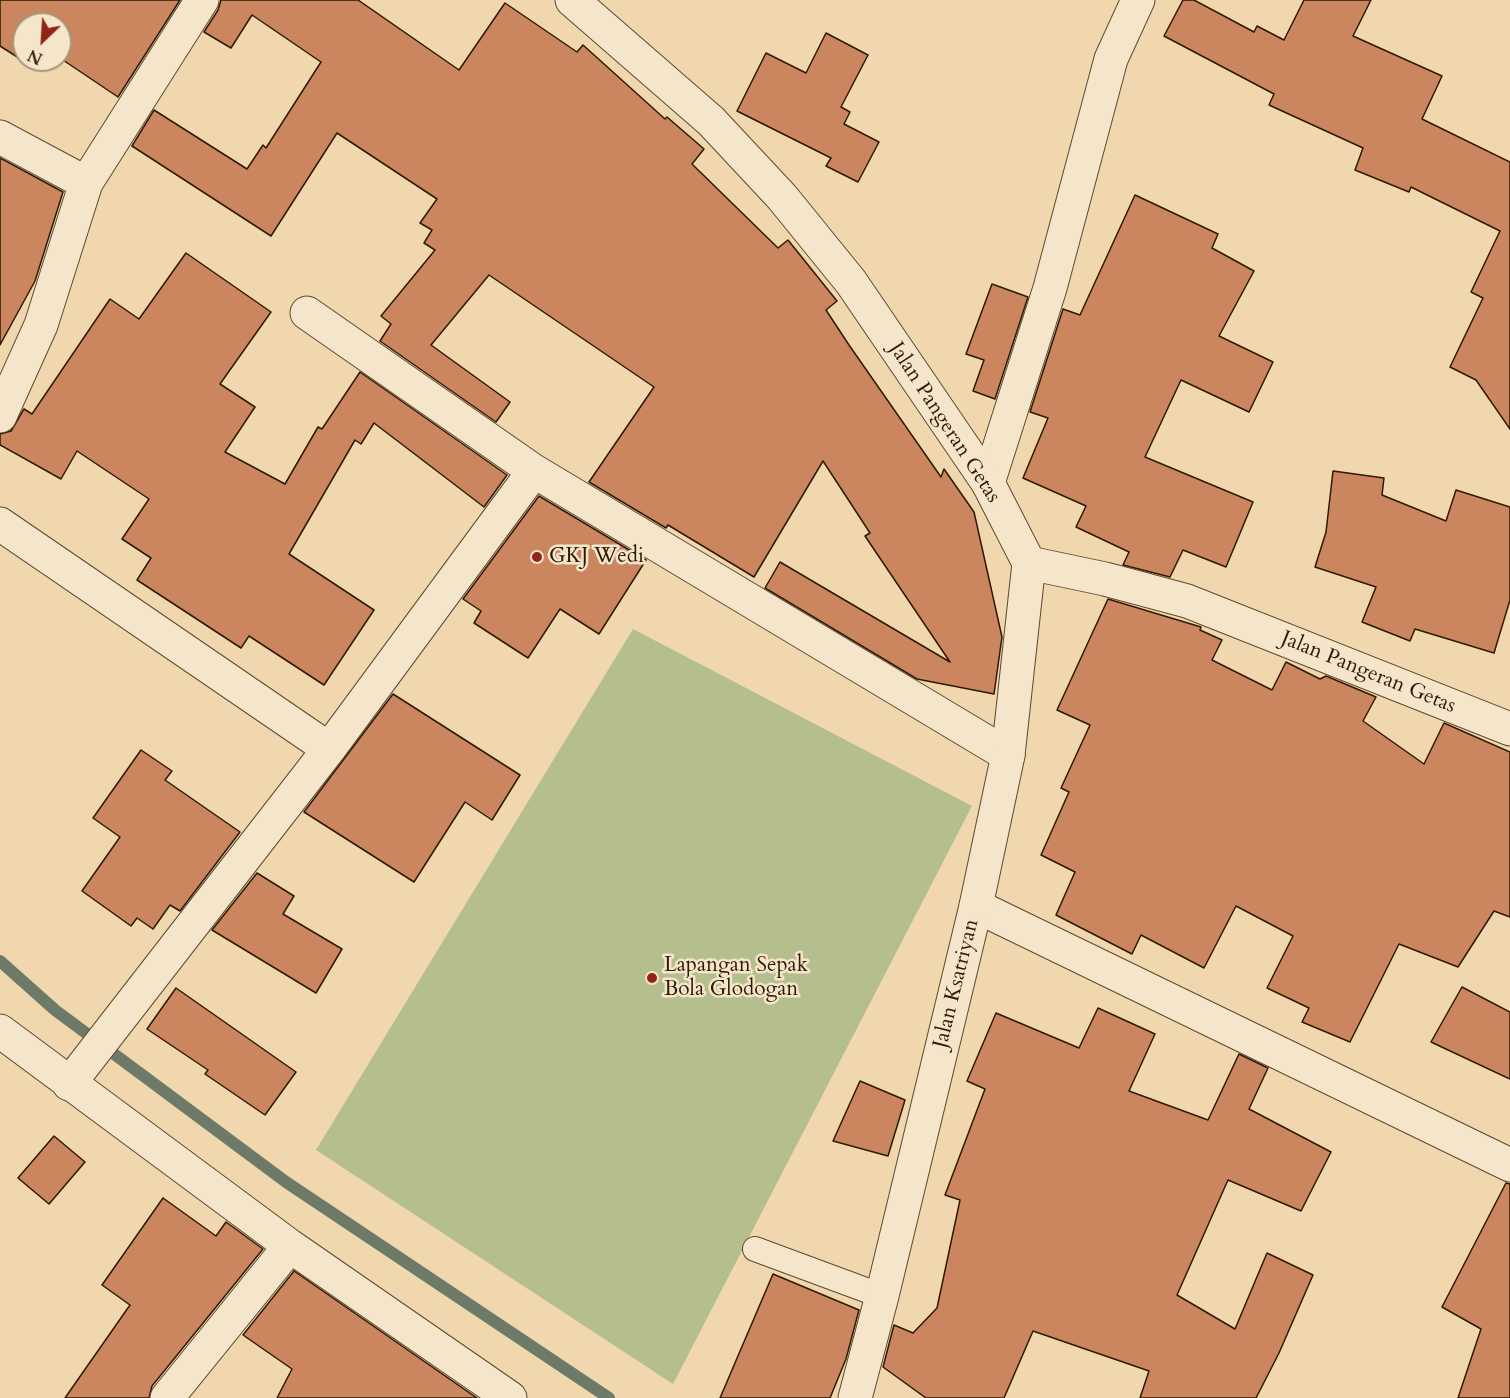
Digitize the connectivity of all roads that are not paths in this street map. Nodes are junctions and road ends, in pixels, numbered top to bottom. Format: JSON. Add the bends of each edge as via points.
{"nodes":[{"id":1,"x":202,"y":0,"type":"edge"},
{"id":2,"x":572,"y":0,"type":"edge"},
{"id":3,"x":1138,"y":0,"type":"edge"},
{"id":4,"x":0,"y":137,"type":"edge"},
{"id":5,"x":86,"y":183,"type":"junction"},
{"id":6,"x":307,"y":313,"type":"dead end"},
{"id":7,"x":0,"y":416,"type":"edge"},
{"id":8,"x":534,"y":471,"type":"junction"},
{"id":9,"x":988,"y":483,"type":"junction"},
{"id":10,"x":0,"y":524,"type":"edge"},
{"id":11,"x":1029,"y":563,"type":"junction"},
{"id":12,"x":1508,"y":722,"type":"edge"},
{"id":13,"x":329,"y":749,"type":"junction"},
{"id":14,"x":1008,"y":755,"type":"junction"},
{"id":15,"x":976,"y":906,"type":"junction"},
{"id":16,"x":0,"y":1030,"type":"edge"},
{"id":17,"x":75,"y":1076,"type":"junction"},
{"id":18,"x":1510,"y":1165,"type":"edge"},
{"id":19,"x":290,"y":1246,"type":"junction"},
{"id":20,"x":755,"y":1249,"type":"dead end"},
{"id":21,"x":882,"y":1296,"type":"junction"},
{"id":22,"x":167,"y":1398,"type":"edge"},
{"id":23,"x":510,"y":1398,"type":"edge"},
{"id":24,"x":855,"y":1398,"type":"edge"}],
"edges":[{"from":1,"to":5,"type":"street"},
{"from":2,"to":9,"type":"street","name":"Jalan Pangeran Getas","via":[[711,121],[782,197],[850,282]]},
{"from":3,"to":9,"type":"street","via":[[1111,59],[1050,288]]},
{"from":4,"to":5,"type":"street"},
{"from":5,"to":7,"type":"street","via":[[41,325]]},
{"from":6,"to":8,"type":"street"},
{"from":8,"to":13,"type":"street"},
{"from":8,"to":14,"type":"street"},
{"from":9,"to":11,"type":"street","name":"Jalan Pangeran Getas"},
{"from":10,"to":13,"type":"street"},
{"from":11,"to":12,"type":"street","name":"Jalan Pangeran Getas","via":[[1187,601]]},
{"from":11,"to":14,"type":"street","name":"Jalan Ksatriyan"},
{"from":13,"to":17,"type":"street"},
{"from":14,"to":15,"type":"street","name":"Jalan Ksatriyan"},
{"from":15,"to":18,"type":"street"},
{"from":15,"to":21,"type":"street","name":"Jalan Ksatriyan"},
{"from":16,"to":17,"type":"street"},
{"from":17,"to":19,"type":"street"},
{"from":19,"to":22,"type":"street"},
{"from":19,"to":23,"type":"street"},
{"from":20,"to":21,"type":"lane"},
{"from":21,"to":24,"type":"street","name":"Jalan Ksatriyan"}]}
